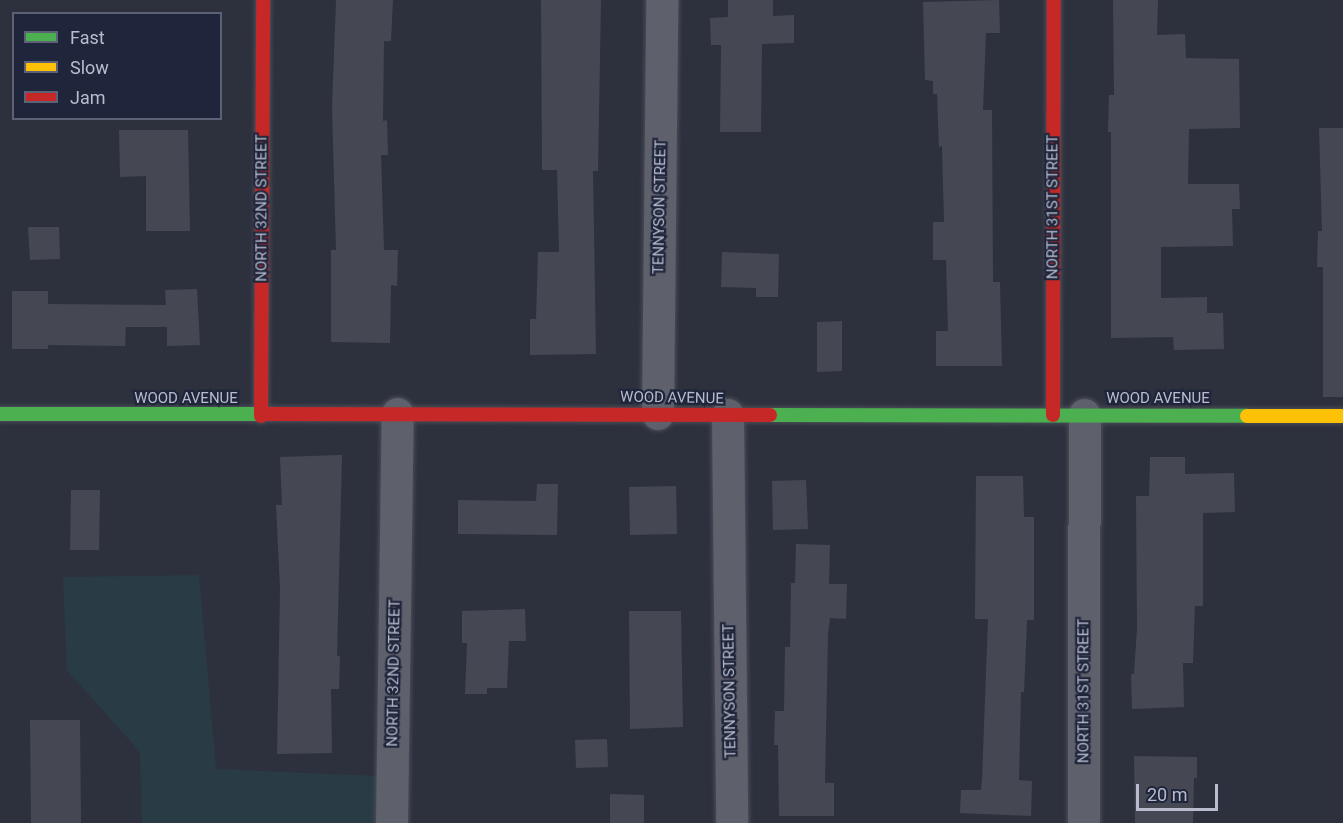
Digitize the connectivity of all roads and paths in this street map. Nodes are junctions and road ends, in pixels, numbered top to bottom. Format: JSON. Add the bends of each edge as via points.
{"nodes":[{"id":1,"x":263,"y":0,"type":"edge"},
{"id":2,"x":662,"y":0,"type":"edge"},
{"id":3,"x":1054,"y":0,"type":"edge"},
{"id":4,"x":0,"y":414,"type":"edge"},
{"id":5,"x":398,"y":414,"type":"junction"},
{"id":6,"x":658,"y":414,"type":"junction"},
{"id":7,"x":728,"y":415,"type":"junction"},
{"id":8,"x":1053,"y":415,"type":"junction"},
{"id":9,"x":1085,"y":415,"type":"junction"},
{"id":10,"x":261,"y":416,"type":"junction"},
{"id":11,"x":1343,"y":416,"type":"edge"},
{"id":12,"x":392,"y":823,"type":"edge"},
{"id":13,"x":732,"y":823,"type":"edge"},
{"id":14,"x":1084,"y":823,"type":"edge"}],
"edges":[{"from":1,"to":10,"type":"street","name":"NORTH 32ND STREET"},
{"from":2,"to":6,"type":"street","name":"TENNYSON STREET"},
{"from":3,"to":8,"type":"street","name":"NORTH 31ST STREET"},
{"from":4,"to":10,"type":"street","name":"WOOD AVENUE"},
{"from":5,"to":6,"type":"street","name":"WOOD AVENUE"},
{"from":5,"to":10,"type":"street","name":"WOOD AVENUE"},
{"from":5,"to":12,"type":"street","name":"NORTH 32ND STREET"},
{"from":6,"to":7,"type":"street","name":"WOOD AVENUE"},
{"from":7,"to":8,"type":"street","name":"WOOD AVENUE"},
{"from":7,"to":13,"type":"street","name":"TENNYSON STREET"},
{"from":8,"to":9,"type":"street","name":"WOOD AVENUE"},
{"from":9,"to":11,"type":"street","name":"WOOD AVENUE"},
{"from":9,"to":14,"type":"street","name":"NORTH 31ST STREET"}]}
